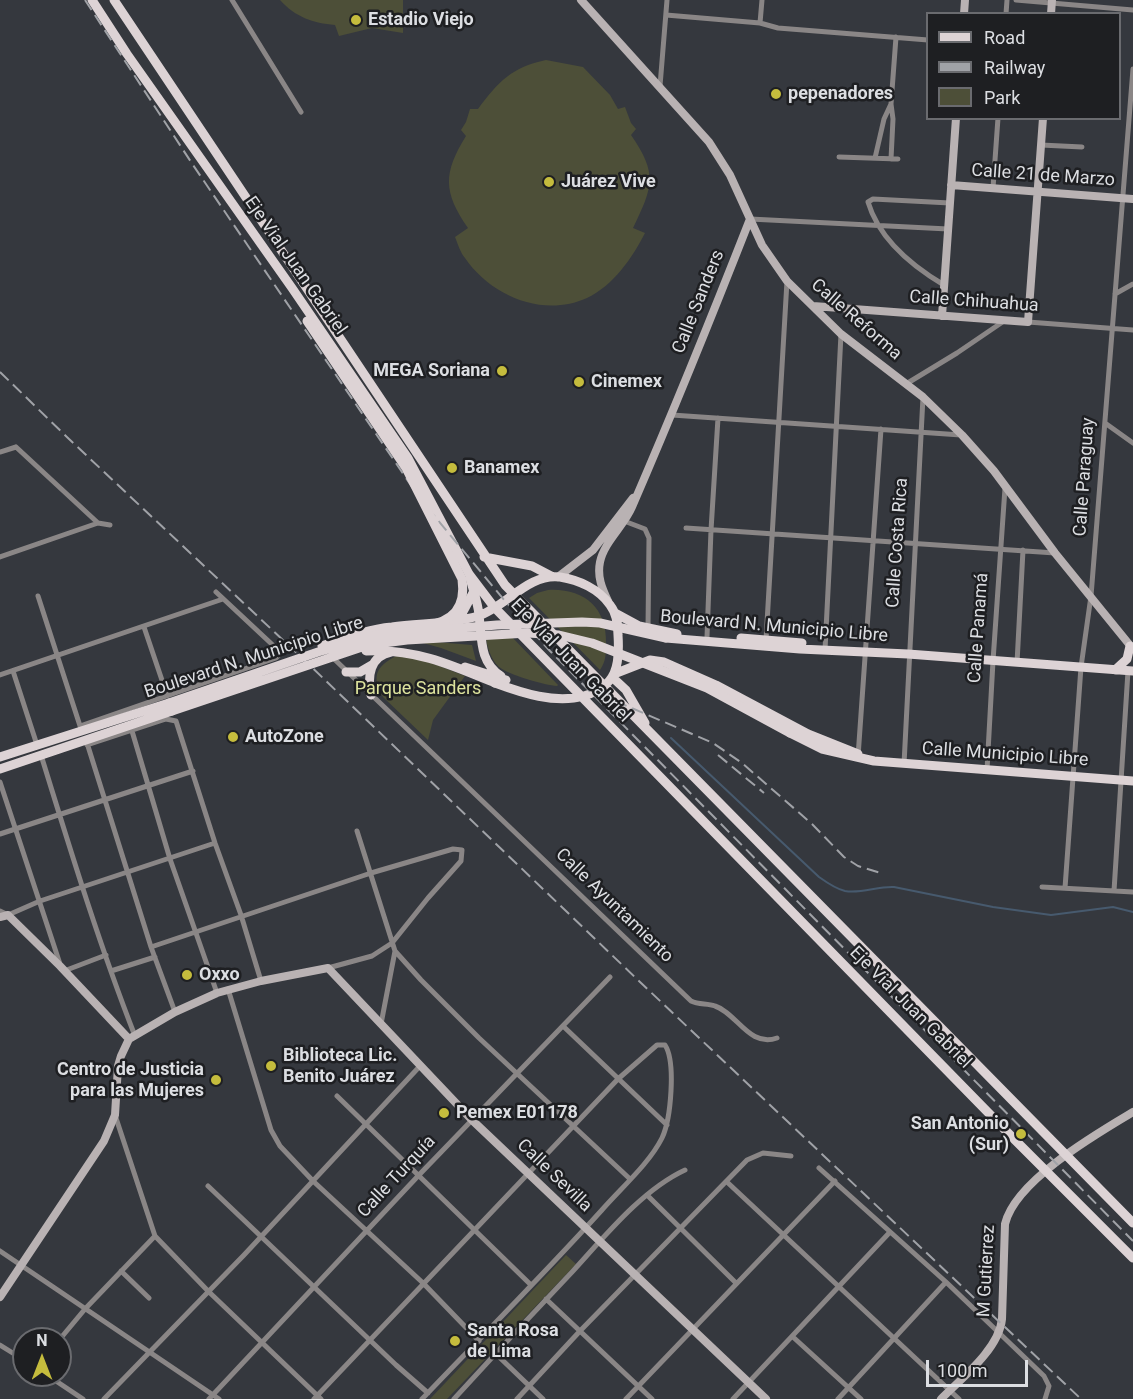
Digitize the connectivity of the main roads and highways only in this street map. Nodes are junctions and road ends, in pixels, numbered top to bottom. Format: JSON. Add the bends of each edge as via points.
{"nodes":[{"id":1,"x":92,"y":0,"type":"edge"},
{"id":2,"x":114,"y":0,"type":"edge"},
{"id":3,"x":580,"y":0,"type":"edge"},
{"id":4,"x":956,"y":120,"type":"edge"},
{"id":5,"x":1043,"y":120,"type":"edge"},
{"id":6,"x":951,"y":186,"type":"junction"},
{"id":7,"x":1038,"y":192,"type":"junction"},
{"id":8,"x":1133,"y":199,"type":"edge"},
{"id":9,"x":750,"y":219,"type":"junction"},
{"id":10,"x":292,"y":288,"type":"junction"},
{"id":11,"x":813,"y":306,"type":"junction"},
{"id":12,"x":942,"y":316,"type":"junction"},
{"id":13,"x":635,"y":496,"type":"junction"},
{"id":14,"x":484,"y":556,"type":"junction"},
{"id":15,"x":469,"y":574,"type":"junction"},
{"id":16,"x":556,"y":577,"type":"junction"},
{"id":17,"x":473,"y":592,"type":"junction"},
{"id":18,"x":514,"y":594,"type":"junction"},
{"id":19,"x":609,"y":603,"type":"junction"},
{"id":20,"x":495,"y":607,"type":"junction"},
{"id":21,"x":615,"y":613,"type":"junction"},
{"id":22,"x":479,"y":615,"type":"junction"},
{"id":23,"x":459,"y":619,"type":"junction"},
{"id":24,"x":375,"y":635,"type":"junction"},
{"id":25,"x":322,"y":646,"type":"road end"},
{"id":26,"x":1132,"y":648,"type":"edge"},
{"id":27,"x":822,"y":649,"type":"junction"},
{"id":28,"x":346,"y":653,"type":"junction"},
{"id":29,"x":372,"y":665,"type":"junction"},
{"id":30,"x":1115,"y":670,"type":"junction"},
{"id":31,"x":1130,"y":671,"type":"edge"},
{"id":32,"x":346,"y":672,"type":"road end"},
{"id":33,"x":613,"y":675,"type":"junction"},
{"id":34,"x":510,"y":682,"type":"junction"},
{"id":35,"x":603,"y":686,"type":"junction"},
{"id":36,"x":371,"y":695,"type":"road end"},
{"id":37,"x":556,"y":697,"type":"junction"},
{"id":38,"x":581,"y":697,"type":"junction"},
{"id":39,"x":168,"y":707,"type":"junction"},
{"id":40,"x":648,"y":731,"type":"junction"},
{"id":41,"x":39,"y":750,"type":"junction"},
{"id":42,"x":858,"y":756,"type":"junction"},
{"id":43,"x":0,"y":757,"type":"edge"},
{"id":44,"x":0,"y":769,"type":"edge"},
{"id":45,"x":1133,"y":781,"type":"edge"},
{"id":46,"x":3,"y":915,"type":"edge"},
{"id":47,"x":132,"y":1038,"type":"junction"},
{"id":48,"x":1133,"y":1112,"type":"edge"},
{"id":49,"x":1065,"y":1154,"type":"junction"},
{"id":50,"x":1047,"y":1171,"type":"junction"},
{"id":51,"x":1133,"y":1223,"type":"edge"},
{"id":52,"x":1133,"y":1258,"type":"edge"},
{"id":53,"x":0,"y":1298,"type":"edge"},
{"id":54,"x":766,"y":1399,"type":"edge"},
{"id":55,"x":942,"y":1399,"type":"edge"}],
"edges":[{"from":1,"to":10,"type":"main road","name":"Eje Vial Juan Gabriel"},
{"from":2,"to":14,"type":"main road","name":"Eje Vial Juan Gabriel"},
{"from":3,"to":9,"type":"main road","name":"Calle Reforma","via":[[700,130],[730,175]]},
{"from":4,"to":6,"type":"main road"},
{"from":5,"to":7,"type":"main road"},
{"from":6,"to":7,"type":"main road","name":"Calle 21 de Marzo"},
{"from":6,"to":12,"type":"main road"},
{"from":7,"to":8,"type":"main road","name":"Calle 21 de Marzo"},
{"from":7,"to":12,"type":"main road","name":"Calle Chihuahua","via":[[1028,322]]},
{"from":9,"to":11,"type":"main road","name":"Calle Reforma","via":[[762,245],[787,281]]},
{"from":9,"to":13,"type":"main road","name":"Calle Sanders","via":[[672,415]]},
{"from":10,"to":15,"type":"main road","name":"Eje Vial Juan Gabriel","via":[[408,458]]},
{"from":10,"to":24,"type":"main road","bridge":true,"via":[[307,321],[406,468],[462,579],[462,602],[450,617],[431,625]]},
{"from":11,"to":12,"type":"main road","name":"Calle Chihuahua"},
{"from":11,"to":26,"type":"main road","name":"Calle Reforma","via":[[841,334],[923,397],[962,435]]},
{"from":13,"to":16,"type":"main road","name":"Calle Sanders","via":[[593,550]]},
{"from":13,"to":19,"type":"main road","name":"Calle Sanders","via":[[600,563],[599,580]]},
{"from":14,"to":16,"type":"main road","via":[[531,566]]},
{"from":14,"to":18,"type":"main road","name":"Eje Vial Juan Gabriel"},
{"from":15,"to":17,"type":"main road"},
{"from":15,"to":20,"type":"main road","name":"Eje Vial Juan Gabriel"},
{"from":16,"to":18,"type":"main road"},
{"from":16,"to":19,"type":"main road","via":[[588,586]]},
{"from":17,"to":22,"type":"main road"},
{"from":17,"to":23,"type":"main road"},
{"from":18,"to":20,"type":"main road"},
{"from":18,"to":35,"type":"main road","name":"Eje Vial Juan Gabriel"},
{"from":19,"to":21,"type":"main road"},
{"from":20,"to":22,"type":"main road"},
{"from":20,"to":38,"type":"main road","name":"Eje Vial Juan Gabriel"},
{"from":21,"to":27,"type":"main road","via":[[648,628],[683,635],[807,644]]},
{"from":21,"to":33,"type":"main road","via":[[619,664]]},
{"from":22,"to":23,"type":"main road"},
{"from":22,"to":34,"type":"main road","via":[[484,656],[497,674]]},
{"from":23,"to":25,"type":"main road","via":[[390,627]]},
{"from":24,"to":27,"type":"main road","name":"Boulevard N. Municipio Libre","bridge":true,"via":[[582,622],[690,641]]},
{"from":24,"to":39,"type":"main road","name":"Boulevard N. Municipio Libre","bridge":true},
{"from":26,"to":30,"type":"main road"},
{"from":27,"to":30,"type":"main road","name":"Boulevard N. Municipio Libre"},
{"from":28,"to":37,"type":"main road","bridge":true,"via":[[412,653],[495,683],[546,698]]},
{"from":28,"to":39,"type":"main road","name":"Boulevard N. Municipio Libre","bridge":true},
{"from":28,"to":42,"type":"main road","name":"Boulevard N. Municipio Libre","bridge":true,"via":[[388,641],[528,633],[559,635],[592,643],[707,688],[822,749]]},
{"from":29,"to":32,"type":"main road","via":[[360,672]]},
{"from":29,"to":34,"type":"main road","via":[[386,652],[412,650]]},
{"from":29,"to":36,"type":"main road"},
{"from":30,"to":31,"type":"main road","name":"Boulevard N. Municipio Libre"},
{"from":33,"to":35,"type":"main road"},
{"from":33,"to":40,"type":"main road","via":[[626,690]]},
{"from":33,"to":42,"type":"main road","via":[[650,660],[664,662]]},
{"from":34,"to":37,"type":"main road"},
{"from":35,"to":38,"type":"main road"},
{"from":35,"to":40,"type":"main road","name":"Eje Vial Juan Gabriel"},
{"from":37,"to":38,"type":"main road"},
{"from":38,"to":50,"type":"main road","name":"Eje Vial Juan Gabriel"},
{"from":39,"to":41,"type":"main road","name":"Boulevard N. Municipio Libre"},
{"from":40,"to":49,"type":"main road","name":"Eje Vial Juan Gabriel"},
{"from":41,"to":43,"type":"main road","name":"Boulevard N. Municipio Libre"},
{"from":41,"to":44,"type":"main road","name":"Boulevard N. Municipio Libre"},
{"from":42,"to":45,"type":"main road","name":"Calle Municipio Libre","via":[[904,764]]},
{"from":46,"to":47,"type":"main road"},
{"from":47,"to":53,"type":"main road","via":[[118,1066],[115,1115],[95,1157]]},
{"from":47,"to":54,"type":"main road","name":"Calle Sevilla","via":[[175,1012],[228,989],[328,968],[472,1120]]},
{"from":48,"to":49,"type":"main road","name":"M Gutierrez"},
{"from":49,"to":50,"type":"main road","name":"M Gutierrez"},
{"from":49,"to":51,"type":"main road","name":"Eje Vial Juan Gabriel"},
{"from":50,"to":52,"type":"main road","name":"Eje Vial Juan Gabriel"},
{"from":50,"to":55,"type":"main road","name":"M Gutierrez","via":[[1015,1202],[1006,1217],[1000,1333]]}]}
